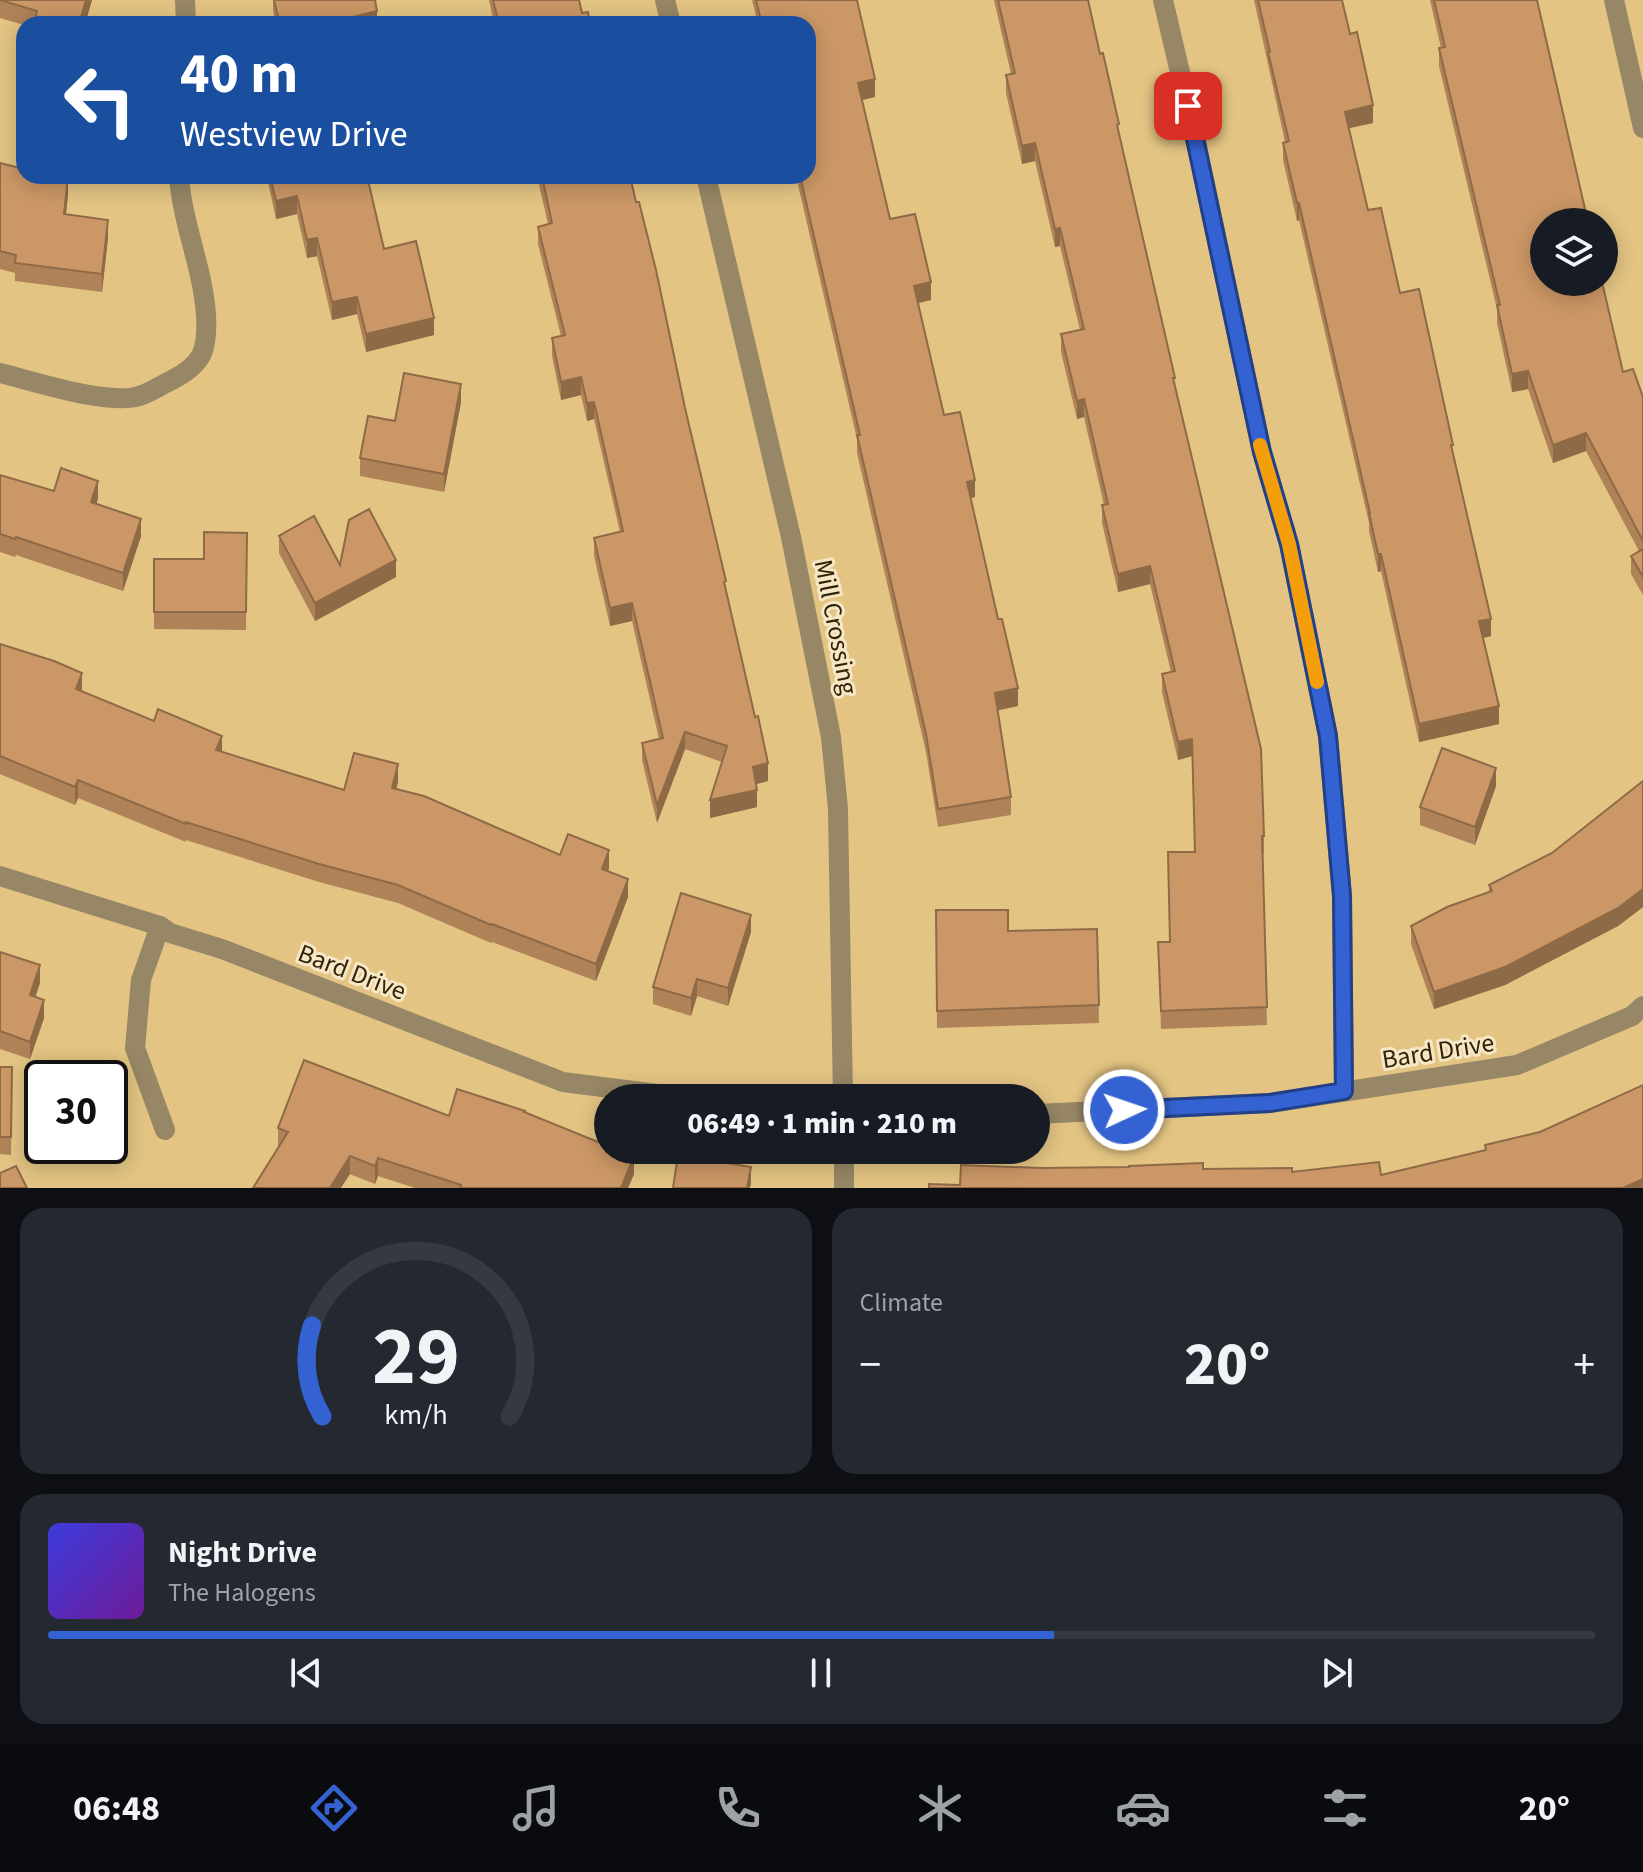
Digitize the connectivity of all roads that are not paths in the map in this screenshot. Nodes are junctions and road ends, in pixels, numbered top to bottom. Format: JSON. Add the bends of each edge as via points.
{"nodes":[{"id":1,"x":1163,"y":0,"type":"edge"},
{"id":2,"x":1614,"y":0,"type":"edge"},
{"id":3,"x":1643,"y":128,"type":"edge"},
{"id":4,"x":180,"y":184,"type":"edge"},
{"id":5,"x":708,"y":184,"type":"edge"},
{"id":6,"x":0,"y":373,"type":"edge"},
{"id":7,"x":0,"y":876,"type":"edge"},
{"id":8,"x":160,"y":926,"type":"junction"},
{"id":9,"x":1643,"y":1006,"type":"edge"},
{"id":10,"x":843,"y":1084,"type":"edge"},
{"id":11,"x":594,"y":1086,"type":"edge"},
{"id":12,"x":1344,"y":1091,"type":"junction"},
{"id":13,"x":1050,"y":1113,"type":"edge"},
{"id":14,"x":165,"y":1130,"type":"dead end"},
{"id":15,"x":844,"y":1164,"type":"edge"},
{"id":16,"x":844,"y":1188,"type":"edge"}],
"edges":[{"from":1,"to":12,"type":"street","via":[[1328,736],[1342,896]]},
{"from":2,"to":3,"type":"street"},
{"from":4,"to":6,"type":"street","via":[[206,316],[203,353],[188,371],[137,397],[100,398]]},
{"from":5,"to":10,"type":"street","name":"Mill Crossing","via":[[791,537],[831,737],[838,809]]},
{"from":7,"to":8,"type":"street","name":"Bard Drive"},
{"from":8,"to":11,"type":"street","name":"Bard Drive","via":[[563,1082]]},
{"from":8,"to":14,"type":"street","via":[[141,980],[135,1048]]},
{"from":9,"to":12,"type":"street","name":"Bard Drive","via":[[1632,1016],[1517,1065]]},
{"from":12,"to":13,"type":"street","name":"Bard Drive","via":[[1270,1103]]},
{"from":15,"to":16,"type":"street"}]}
